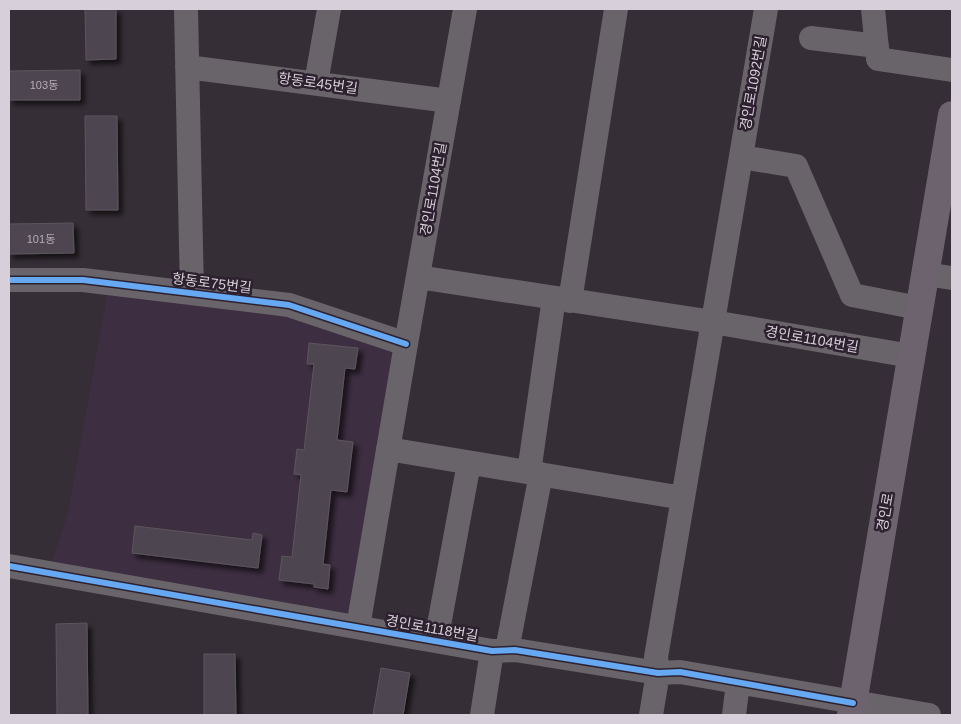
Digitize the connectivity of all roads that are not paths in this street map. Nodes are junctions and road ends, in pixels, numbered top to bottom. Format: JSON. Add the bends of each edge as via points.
{"nodes":[{"id":1,"x":186,"y":9,"type":"edge"},
{"id":2,"x":328,"y":9,"type":"edge"},
{"id":3,"x":465,"y":9,"type":"edge"},
{"id":4,"x":616,"y":9,"type":"edge"},
{"id":5,"x":766,"y":9,"type":"edge"},
{"id":6,"x":873,"y":9,"type":"edge"},
{"id":7,"x":811,"y":38,"type":"dead end"},
{"id":8,"x":877,"y":46,"type":"junction"},
{"id":9,"x":187,"y":67,"type":"junction"},
{"id":10,"x":952,"y":70,"type":"edge"},
{"id":11,"x":316,"y":83,"type":"junction"},
{"id":12,"x":449,"y":101,"type":"junction"},
{"id":13,"x":952,"y":115,"type":"edge"},
{"id":14,"x":741,"y":157,"type":"junction"},
{"id":15,"x":925,"y":274,"type":"junction"},
{"id":16,"x":418,"y":277,"type":"junction"},
{"id":17,"x":952,"y":278,"type":"edge"},
{"id":18,"x":9,"y":280,"type":"edge"},
{"id":19,"x":192,"y":293,"type":"junction"},
{"id":20,"x":562,"y":300,"type":"junction"},
{"id":21,"x":920,"y":308,"type":"junction"},
{"id":22,"x":713,"y":322,"type":"junction"},
{"id":23,"x":406,"y":344,"type":"junction"},
{"id":24,"x":912,"y":356,"type":"junction"},
{"id":25,"x":388,"y":449,"type":"junction"},
{"id":26,"x":469,"y":462,"type":"junction"},
{"id":27,"x":535,"y":473,"type":"junction"},
{"id":28,"x":683,"y":498,"type":"junction"},
{"id":29,"x":9,"y":566,"type":"edge"},
{"id":30,"x":358,"y":627,"type":"junction"},
{"id":31,"x":436,"y":641,"type":"junction"},
{"id":32,"x":500,"y":651,"type":"junction"},
{"id":33,"x":658,"y":673,"type":"junction"},
{"id":34,"x":738,"y":682,"type":"junction"},
{"id":35,"x":852,"y":709,"type":"edge"},
{"id":36,"x":482,"y":715,"type":"edge"},
{"id":37,"x":651,"y":715,"type":"edge"},
{"id":38,"x":734,"y":715,"type":"edge"},
{"id":39,"x":929,"y":715,"type":"edge"}],
"edges":[{"from":1,"to":9,"type":"street"},
{"from":2,"to":11,"type":"street"},
{"from":3,"to":12,"type":"street"},
{"from":4,"to":20,"type":"street","via":[[595,143]]},
{"from":5,"to":14,"type":"street","name":"경인로1092번길"},
{"from":6,"to":8,"type":"street"},
{"from":7,"to":8,"type":"street"},
{"from":8,"to":10,"type":"street","via":[[878,59]]},
{"from":9,"to":11,"type":"street","name":"항동로45번길"},
{"from":9,"to":19,"type":"street"},
{"from":11,"to":12,"type":"street","name":"항동로45번길"},
{"from":12,"to":16,"type":"street","name":"경인로1104번길"},
{"from":13,"to":15,"type":"main road","name":"경인로"},
{"from":14,"to":21,"type":"street","via":[[796,166],[852,295]]},
{"from":14,"to":22,"type":"street"},
{"from":15,"to":17,"type":"street"},
{"from":15,"to":21,"type":"main road","name":"경인로"},
{"from":16,"to":20,"type":"street","name":"경인로1104번길"},
{"from":16,"to":23,"type":"street","name":"경인로1104번길"},
{"from":18,"to":19,"type":"street","name":"항동로75번길","via":[[83,280]]},
{"from":19,"to":23,"type":"street","name":"항동로75번길","via":[[289,304]]},
{"from":20,"to":22,"type":"street","name":"경인로1104번길"},
{"from":20,"to":27,"type":"street"},
{"from":21,"to":24,"type":"main road","name":"경인로"},
{"from":22,"to":24,"type":"street","name":"경인로1104번길"},
{"from":22,"to":28,"type":"street"},
{"from":23,"to":25,"type":"street","name":"경인로1104번길"},
{"from":24,"to":35,"type":"main road","name":"경인로"},
{"from":25,"to":26,"type":"street"},
{"from":25,"to":30,"type":"street"},
{"from":26,"to":27,"type":"street"},
{"from":26,"to":31,"type":"street","name":"경인로1118번길"},
{"from":27,"to":28,"type":"street"},
{"from":27,"to":32,"type":"street"},
{"from":28,"to":33,"type":"street","via":[[656,657]]},
{"from":29,"to":30,"type":"street","name":"경인로1118번길"},
{"from":30,"to":31,"type":"street","name":"경인로1118번길"},
{"from":31,"to":32,"type":"street","name":"경인로1118번길"},
{"from":32,"to":33,"type":"street","name":"경인로1118번길","via":[[515,650]]},
{"from":32,"to":36,"type":"street"},
{"from":33,"to":34,"type":"street","name":"경인로1118번길","via":[[680,672]]},
{"from":33,"to":37,"type":"street"},
{"from":34,"to":35,"type":"street","name":"경인로1118번길"},
{"from":34,"to":38,"type":"street"},
{"from":35,"to":39,"type":"street","name":"경인로1118번길"}]}
